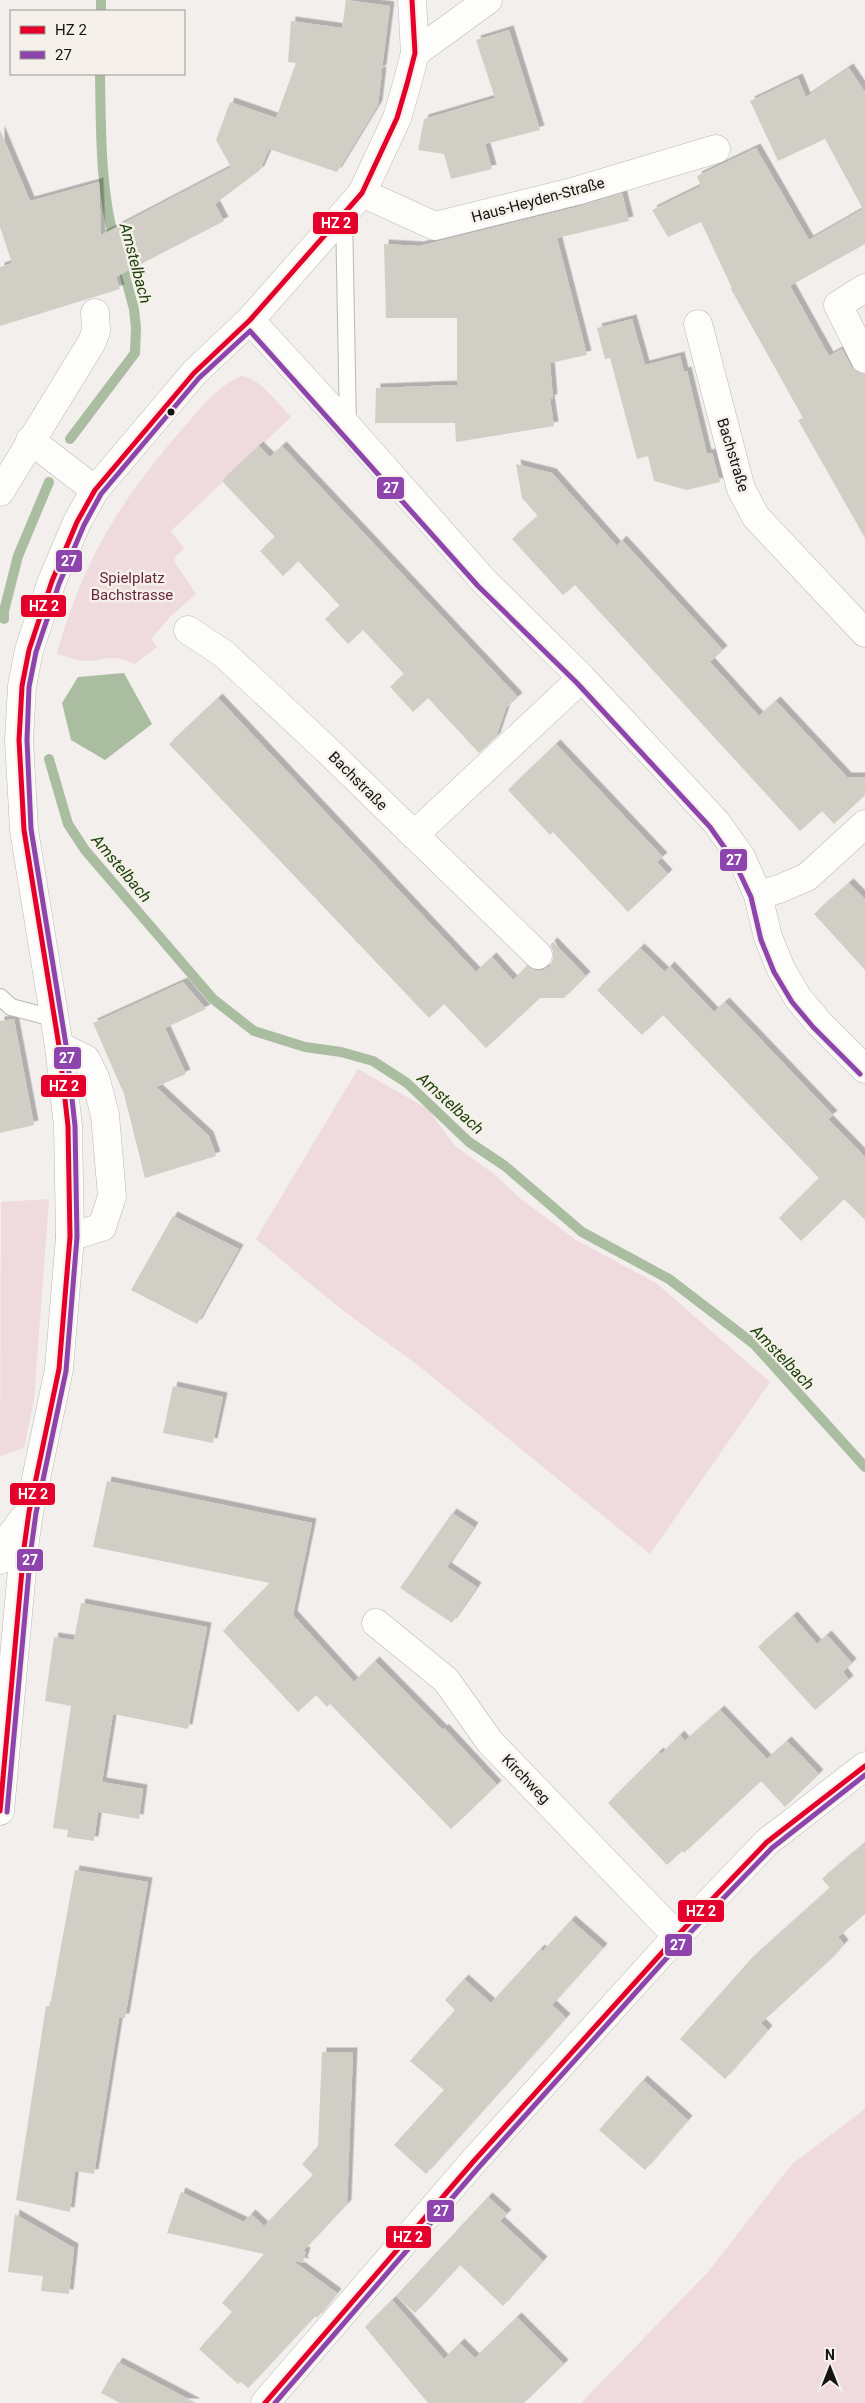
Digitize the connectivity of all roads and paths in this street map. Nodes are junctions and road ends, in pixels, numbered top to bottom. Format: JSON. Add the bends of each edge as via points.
{"nodes":[{"id":1,"x":412,"y":0,"type":"edge"},
{"id":2,"x":488,"y":0,"type":"edge"},
{"id":3,"x":415,"y":53,"type":"junction"},
{"id":4,"x":716,"y":149,"type":"dead end"},
{"id":5,"x":353,"y":203,"type":"junction"},
{"id":6,"x":865,"y":288,"type":"edge"},
{"id":7,"x":95,"y":313,"type":"dead end"},
{"id":8,"x":250,"y":320,"type":"junction"},
{"id":9,"x":698,"y":324,"type":"dead end"},
{"id":10,"x":865,"y":359,"type":"edge"},
{"id":11,"x":348,"y":427,"type":"junction"},
{"id":12,"x":50,"y":455,"type":"junction"},
{"id":13,"x":95,"y":490,"type":"junction"},
{"id":14,"x":0,"y":492,"type":"edge"},
{"id":15,"x":188,"y":630,"type":"dead end"},
{"id":16,"x":865,"y":633,"type":"edge"},
{"id":17,"x":582,"y":678,"type":"junction"},
{"id":18,"x":865,"y":824,"type":"edge"},
{"id":19,"x":414,"y":835,"type":"junction"},
{"id":20,"x":758,"y":895,"type":"junction"},
{"id":21,"x":538,"y":955,"type":"dead end"},
{"id":22,"x":0,"y":997,"type":"edge"},
{"id":23,"x":53,"y":1018,"type":"junction"},
{"id":24,"x":59,"y":1046,"type":"junction"},
{"id":25,"x":865,"y":1069,"type":"edge"},
{"id":26,"x":70,"y":1238,"type":"junction"},
{"id":27,"x":29,"y":1512,"type":"junction"},
{"id":28,"x":0,"y":1560,"type":"edge"},
{"id":29,"x":376,"y":1623,"type":"dead end"},
{"id":30,"x":865,"y":1766,"type":"edge"},
{"id":31,"x":0,"y":1811,"type":"edge"},
{"id":32,"x":677,"y":1936,"type":"junction"},
{"id":33,"x":265,"y":2403,"type":"edge"}],
"edges":[{"from":1,"to":3,"type":"street"},
{"from":2,"to":3,"type":"street"},
{"from":3,"to":5,"type":"street","via":[[397,118]]},
{"from":4,"to":5,"type":"street","name":"Haus-Heyden-Straße","via":[[576,191],[435,226]]},
{"from":5,"to":8,"type":"street"},
{"from":5,"to":11,"type":"lane"},
{"from":6,"to":10,"type":"street","via":[[838,305]]},
{"from":7,"to":12,"type":"street","via":[[96,331]]},
{"from":8,"to":11,"type":"street"},
{"from":8,"to":13,"type":"street","via":[[194,373]]},
{"from":9,"to":16,"type":"street","name":"Bachstraße","via":[[741,489],[752,510]]},
{"from":11,"to":17,"type":"street","via":[[484,581]]},
{"from":12,"to":13,"type":"street"},
{"from":12,"to":14,"type":"street"},
{"from":13,"to":23,"type":"street","via":[[77,522],[40,614],[29,650],[20,710],[24,830]]},
{"from":15,"to":19,"type":"street","name":"Bachstraße","via":[[224,654]]},
{"from":17,"to":19,"type":"street"},
{"from":17,"to":20,"type":"street","via":[[716,822],[741,857]]},
{"from":18,"to":20,"type":"street","via":[[807,877],[779,890]]},
{"from":19,"to":21,"type":"street","name":"Bachstraße"},
{"from":20,"to":25,"type":"street","via":[[768,936],[781,969],[798,998]]},
{"from":22,"to":23,"type":"lane","via":[[10,1007]]},
{"from":23,"to":24,"type":"street"},
{"from":24,"to":26,"type":"street","via":[[68,1126]]},
{"from":24,"to":26,"type":"street","via":[[86,1059],[96,1080],[105,1115],[112,1196],[102,1228]]},
{"from":26,"to":27,"type":"street","via":[[59,1369]]},
{"from":27,"to":28,"type":"street","via":[[9,1538]]},
{"from":27,"to":31,"type":"street"},
{"from":29,"to":32,"type":"street","name":"Kirchweg","via":[[446,1680],[490,1742]]},
{"from":30,"to":32,"type":"street","via":[[767,1842]]},
{"from":32,"to":33,"type":"street","via":[[473,2162]]}]}
